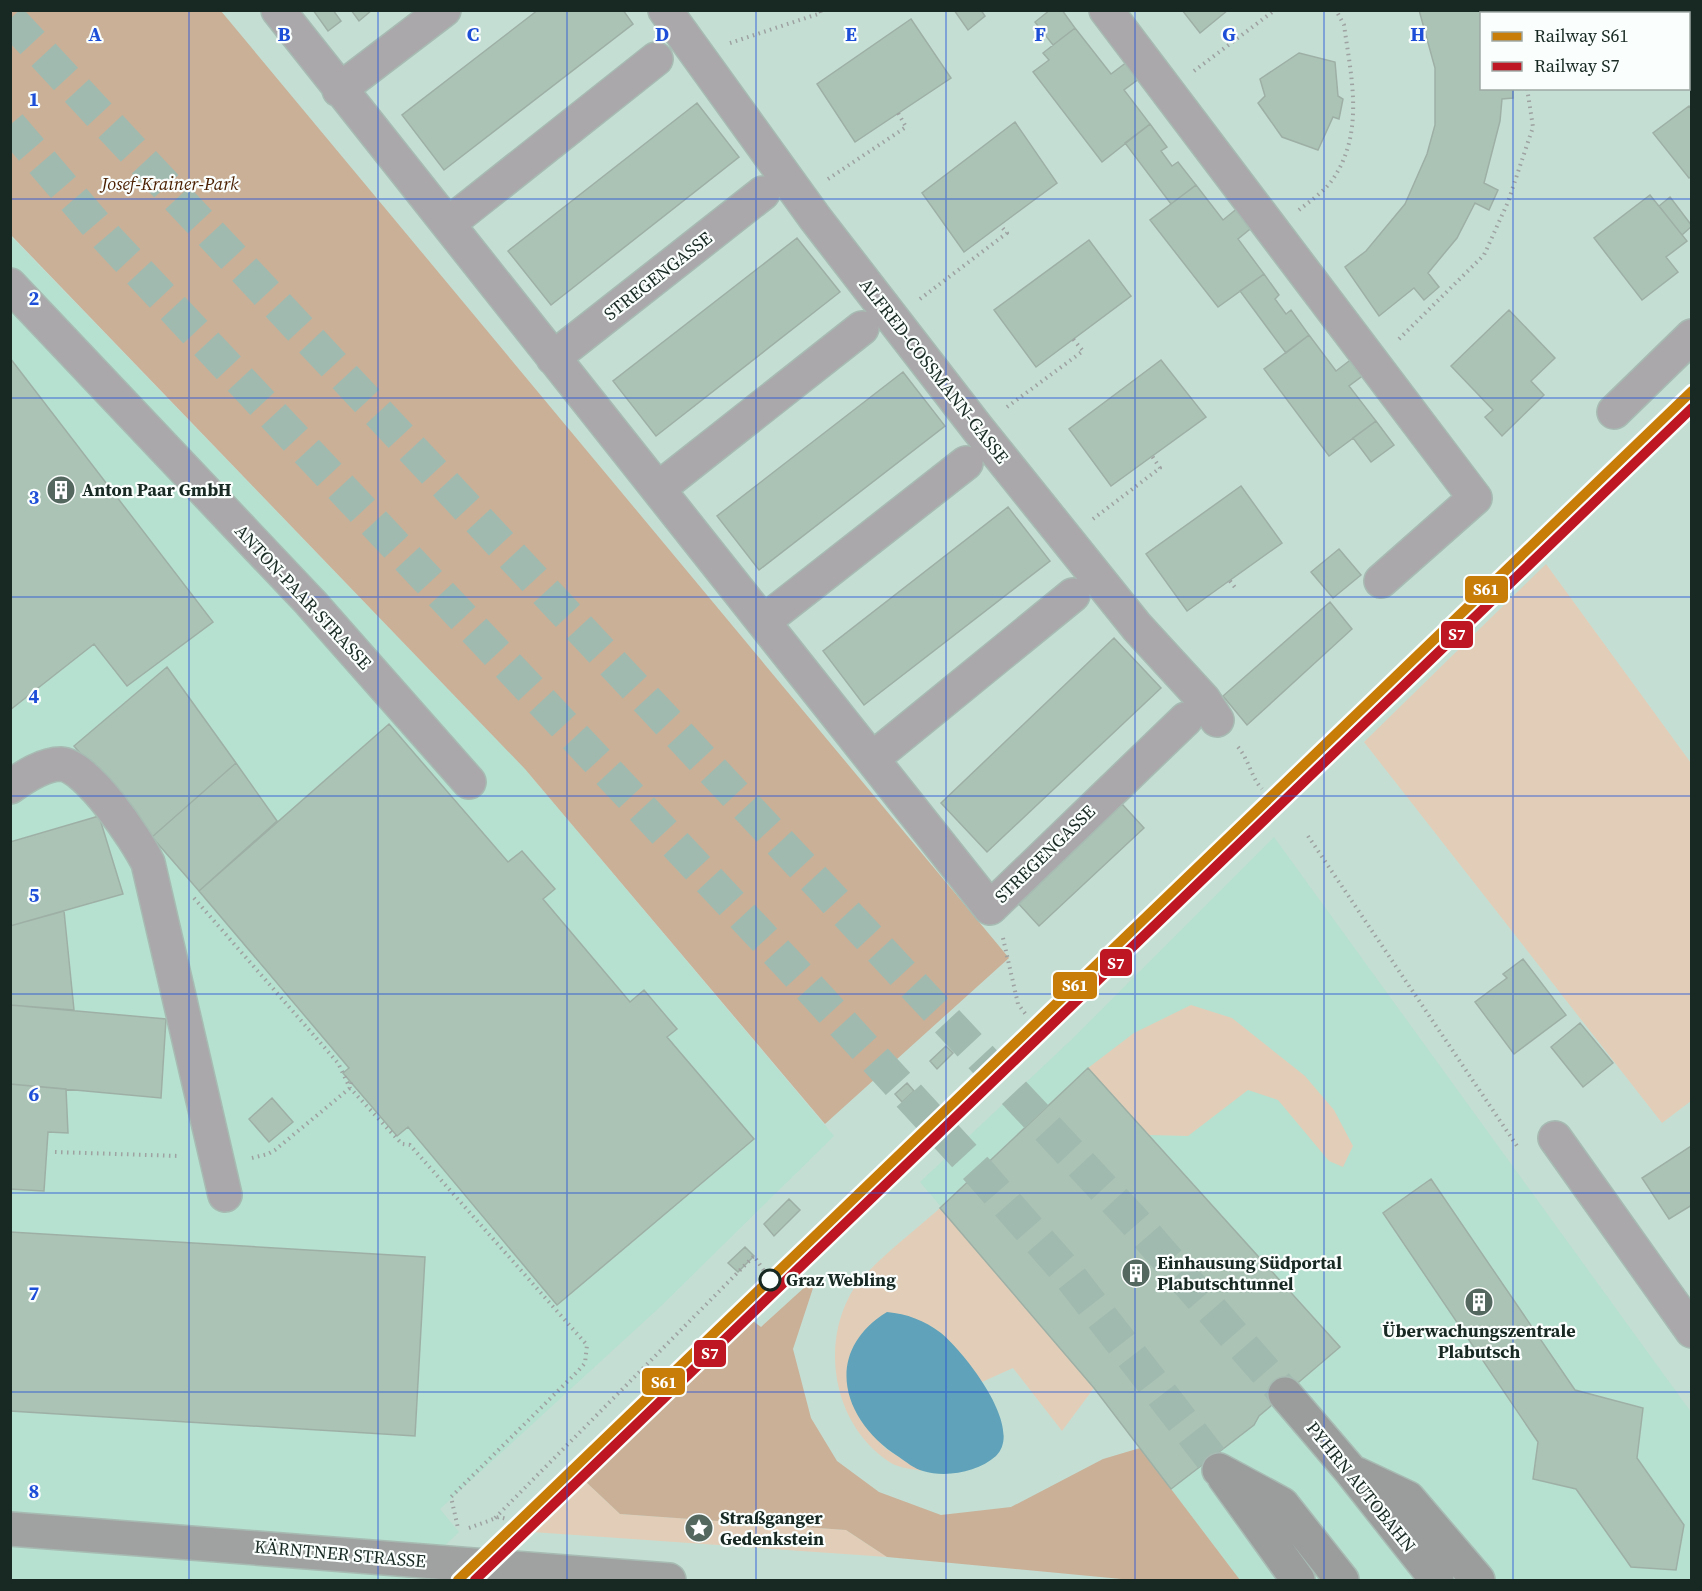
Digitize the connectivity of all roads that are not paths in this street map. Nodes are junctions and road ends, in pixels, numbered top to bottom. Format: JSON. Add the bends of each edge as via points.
{"nodes":[{"id":1,"x":278,"y":10,"type":"edge"},
{"id":2,"x":444,"y":10,"type":"edge"},
{"id":3,"x":664,"y":10,"type":"edge"},
{"id":4,"x":1106,"y":10,"type":"edge"},
{"id":5,"x":656,"y":59,"type":"dead end"},
{"id":6,"x":339,"y":90,"type":"junction"},
{"id":7,"x":763,"y":194,"type":"dead end"},
{"id":8,"x":448,"y":224,"type":"junction"},
{"id":9,"x":10,"y":285,"type":"edge"},
{"id":10,"x":862,"y":328,"type":"dead end"},
{"id":11,"x":1692,"y":336,"type":"edge"},
{"id":12,"x":553,"y":358,"type":"junction"},
{"id":13,"x":1614,"y":412,"type":"dead end"},
{"id":14,"x":966,"y":463,"type":"dead end"},
{"id":15,"x":658,"y":489,"type":"junction"},
{"id":16,"x":1381,"y":580,"type":"dead end"},
{"id":17,"x":1073,"y":595,"type":"dead end"},
{"id":18,"x":764,"y":622,"type":"junction"},
{"id":19,"x":1201,"y":720,"type":"joint"},
{"id":20,"x":872,"y":759,"type":"junction"},
{"id":21,"x":469,"y":782,"type":"dead end"},
{"id":22,"x":10,"y":787,"type":"edge"},
{"id":23,"x":1555,"y":1138,"type":"road end"},
{"id":24,"x":225,"y":1195,"type":"dead end"},
{"id":25,"x":1692,"y":1331,"type":"edge"},
{"id":26,"x":1285,"y":1394,"type":"tunnel mouth"},
{"id":27,"x":1350,"y":1470,"type":"junction"},
{"id":28,"x":10,"y":1529,"type":"edge"},
{"id":29,"x":669,"y":1581,"type":"edge"},
{"id":30,"x":1298,"y":1581,"type":"edge"},
{"id":31,"x":1342,"y":1581,"type":"edge"},
{"id":32,"x":1437,"y":1581,"type":"edge"},
{"id":33,"x":1478,"y":1581,"type":"edge"}],
"edges":[{"from":1,"to":6,"type":"street","name":"STREGENGASSE"},
{"from":2,"to":6,"type":"street"},
{"from":3,"to":19,"type":"street","name":"ALFRED-COSSMANN-GASSE","via":[[800,198],[978,429],[1137,627],[1204,700]]},
{"from":4,"to":16,"type":"street","via":[[1475,498]]},
{"from":5,"to":8,"type":"street"},
{"from":6,"to":8,"type":"street","name":"STREGENGASSE"},
{"from":7,"to":12,"type":"street","name":"STREGENGASSE"},
{"from":8,"to":12,"type":"street","name":"STREGENGASSE"},
{"from":9,"to":21,"type":"street","name":"ANTON-PAAR-STRASSE","via":[[310,602]]},
{"from":10,"to":15,"type":"street"},
{"from":11,"to":13,"type":"street"},
{"from":12,"to":15,"type":"street","name":"STREGENGASSE"},
{"from":14,"to":18,"type":"street"},
{"from":15,"to":18,"type":"street","name":"STREGENGASSE"},
{"from":17,"to":20,"type":"street"},
{"from":18,"to":20,"type":"street","name":"STREGENGASSE"},
{"from":19,"to":20,"type":"street","name":"STREGENGASSE","via":[[990,908]]},
{"from":22,"to":24,"type":"street","via":[[50,765],[73,768],[137,840],[148,863]]},
{"from":23,"to":25,"type":"street"},
{"from":26,"to":27,"type":"highway","name":"PYHRN AUTOBAHN"},
{"from":27,"to":32,"type":"highway","name":"PYHRN AUTOBAHN"},
{"from":27,"to":33,"type":"highway","via":[[1408,1498]]},
{"from":28,"to":29,"type":"main road","name":"KÄRNTNER STRASSE"},
{"from":30,"to":31,"type":"highway","via":[[1215,1464],[1282,1504]]}]}
